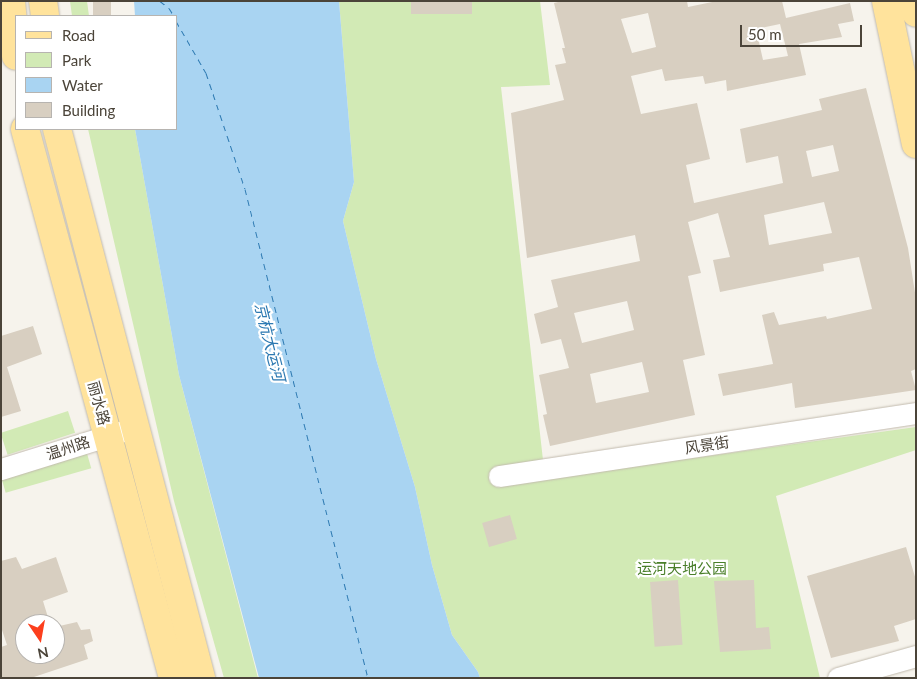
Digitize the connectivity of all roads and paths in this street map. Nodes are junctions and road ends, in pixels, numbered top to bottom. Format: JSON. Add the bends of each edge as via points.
{"nodes":[{"id":1,"x":11,"y":1,"type":"edge"},
{"id":2,"x":43,"y":1,"type":"edge"},
{"id":3,"x":886,"y":1,"type":"edge"},
{"id":4,"x":913,"y":1,"type":"edge"},
{"id":5,"x":916,"y":13,"type":"edge"},
{"id":6,"x":45,"y":15,"type":"edge"},
{"id":7,"x":15,"y":45,"type":"edge"},
{"id":8,"x":25,"y":130,"type":"edge"},
{"id":9,"x":57,"y":130,"type":"edge"},
{"id":10,"x":916,"y":144,"type":"edge"},
{"id":11,"x":916,"y":413,"type":"edge"},
{"id":12,"x":134,"y":427,"type":"junction"},
{"id":13,"x":107,"y":436,"type":"junction"},
{"id":14,"x":1,"y":469,"type":"edge"},
{"id":15,"x":499,"y":476,"type":"dead end"},
{"id":16,"x":916,"y":656,"type":"edge"},
{"id":17,"x":173,"y":678,"type":"edge"},
{"id":18,"x":201,"y":678,"type":"edge"},
{"id":19,"x":838,"y":678,"type":"edge"}],
"edges":[{"from":1,"to":7,"type":"main road"},
{"from":2,"to":6,"type":"main road"},
{"from":3,"to":10,"type":"main road"},
{"from":4,"to":5,"type":"main road"},
{"from":8,"to":13,"type":"main road","name":"丽水路"},
{"from":9,"to":12,"type":"main road","name":"丽水路"},
{"from":11,"to":15,"type":"street","name":"风景街"},
{"from":12,"to":13,"type":"street","name":"温州路"},
{"from":12,"to":18,"type":"main road","name":"丽水路"},
{"from":13,"to":14,"type":"street","name":"温州路"},
{"from":13,"to":17,"type":"main road","name":"丽水路"},
{"from":16,"to":19,"type":"street"}]}
